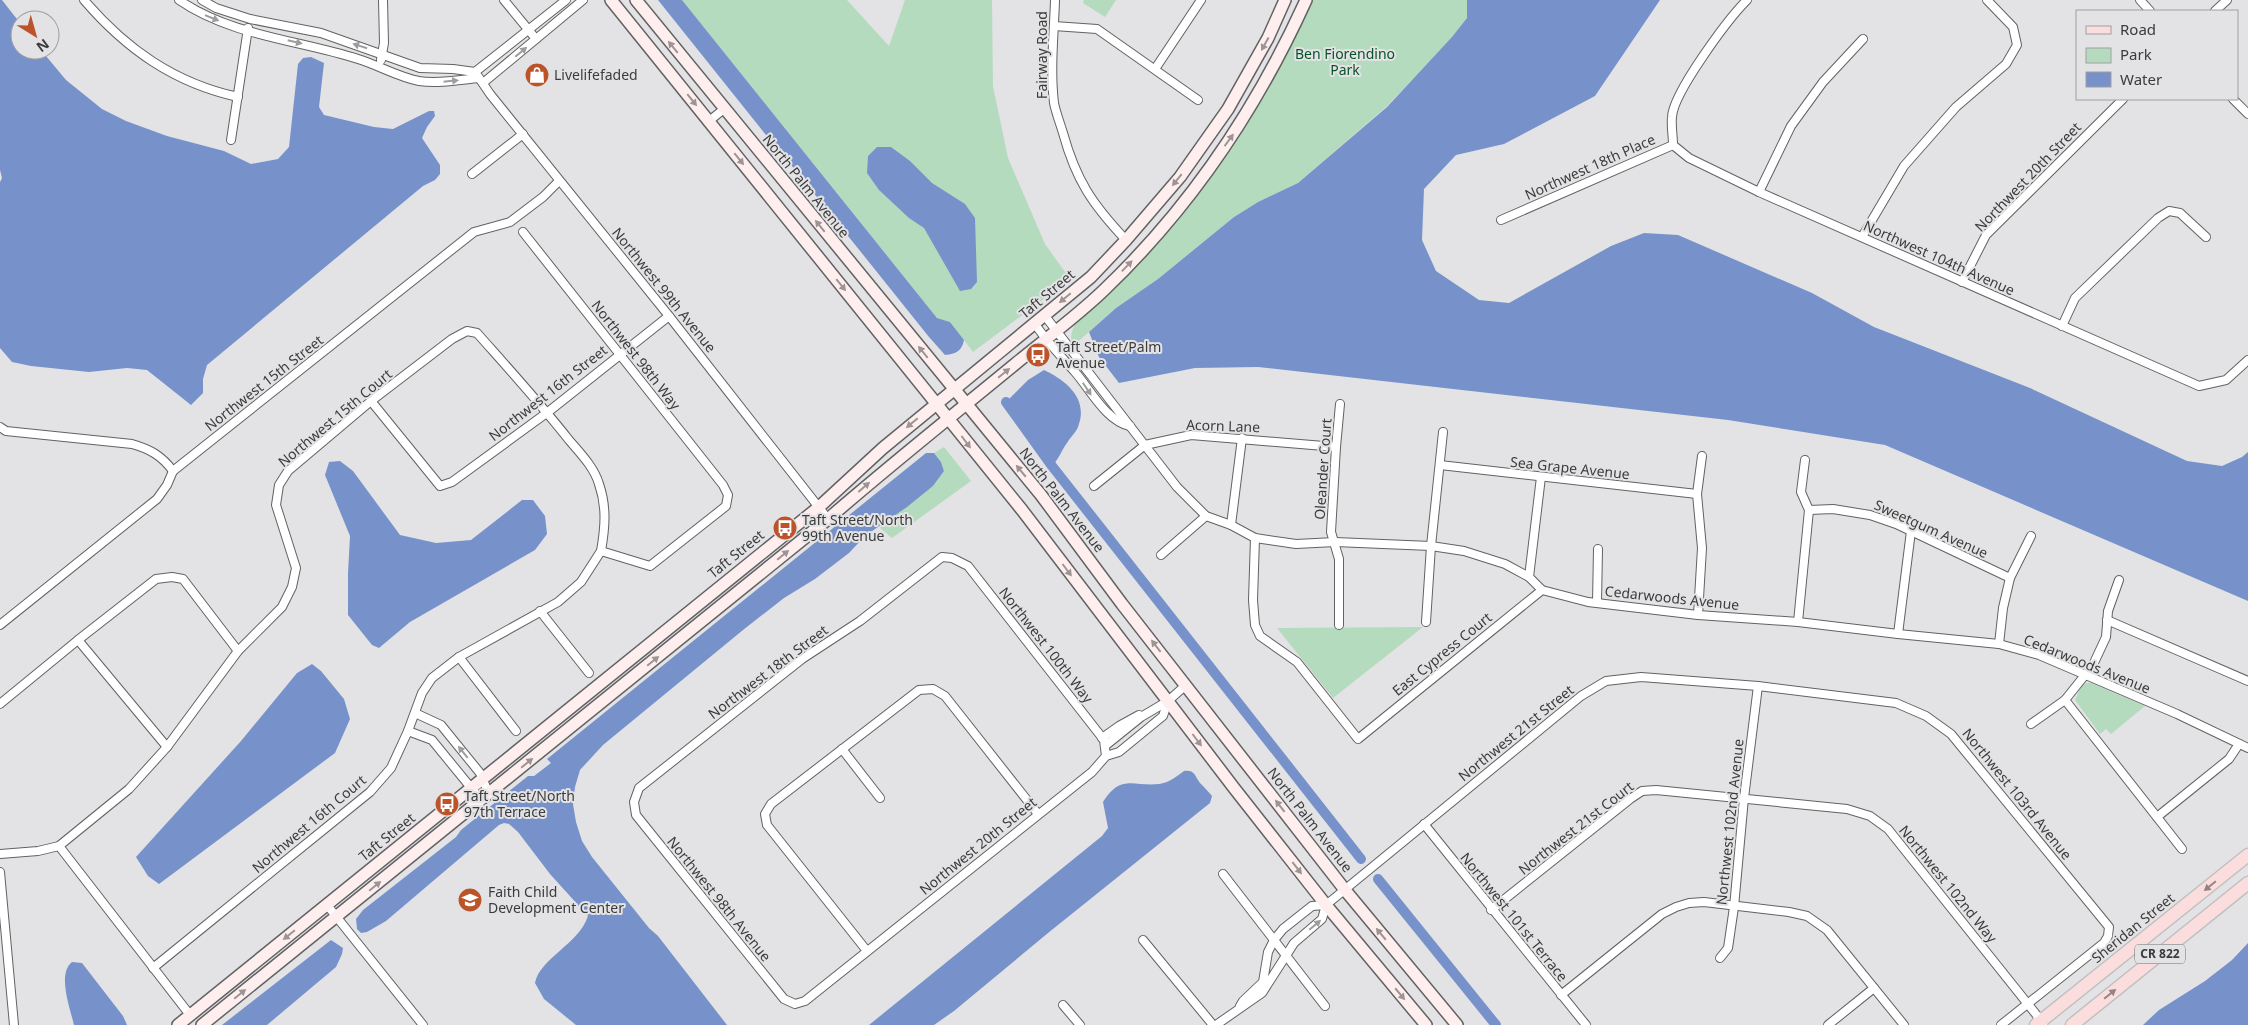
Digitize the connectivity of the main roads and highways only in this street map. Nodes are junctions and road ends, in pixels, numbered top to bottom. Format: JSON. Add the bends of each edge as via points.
{"nodes":[{"id":1,"x":2248,"y":855,"type":"edge"},
{"id":2,"x":2248,"y":883,"type":"edge"},
{"id":3,"x":2041,"y":1024,"type":"edge"},
{"id":4,"x":2072,"y":1025,"type":"edge"}],
"edges":[{"from":1,"to":3,"type":"main road","name":"Sheridan Street","number":"CR 822","one_way":true},
{"from":4,"to":2,"type":"main road","number":"CR 822","one_way":true}]}
